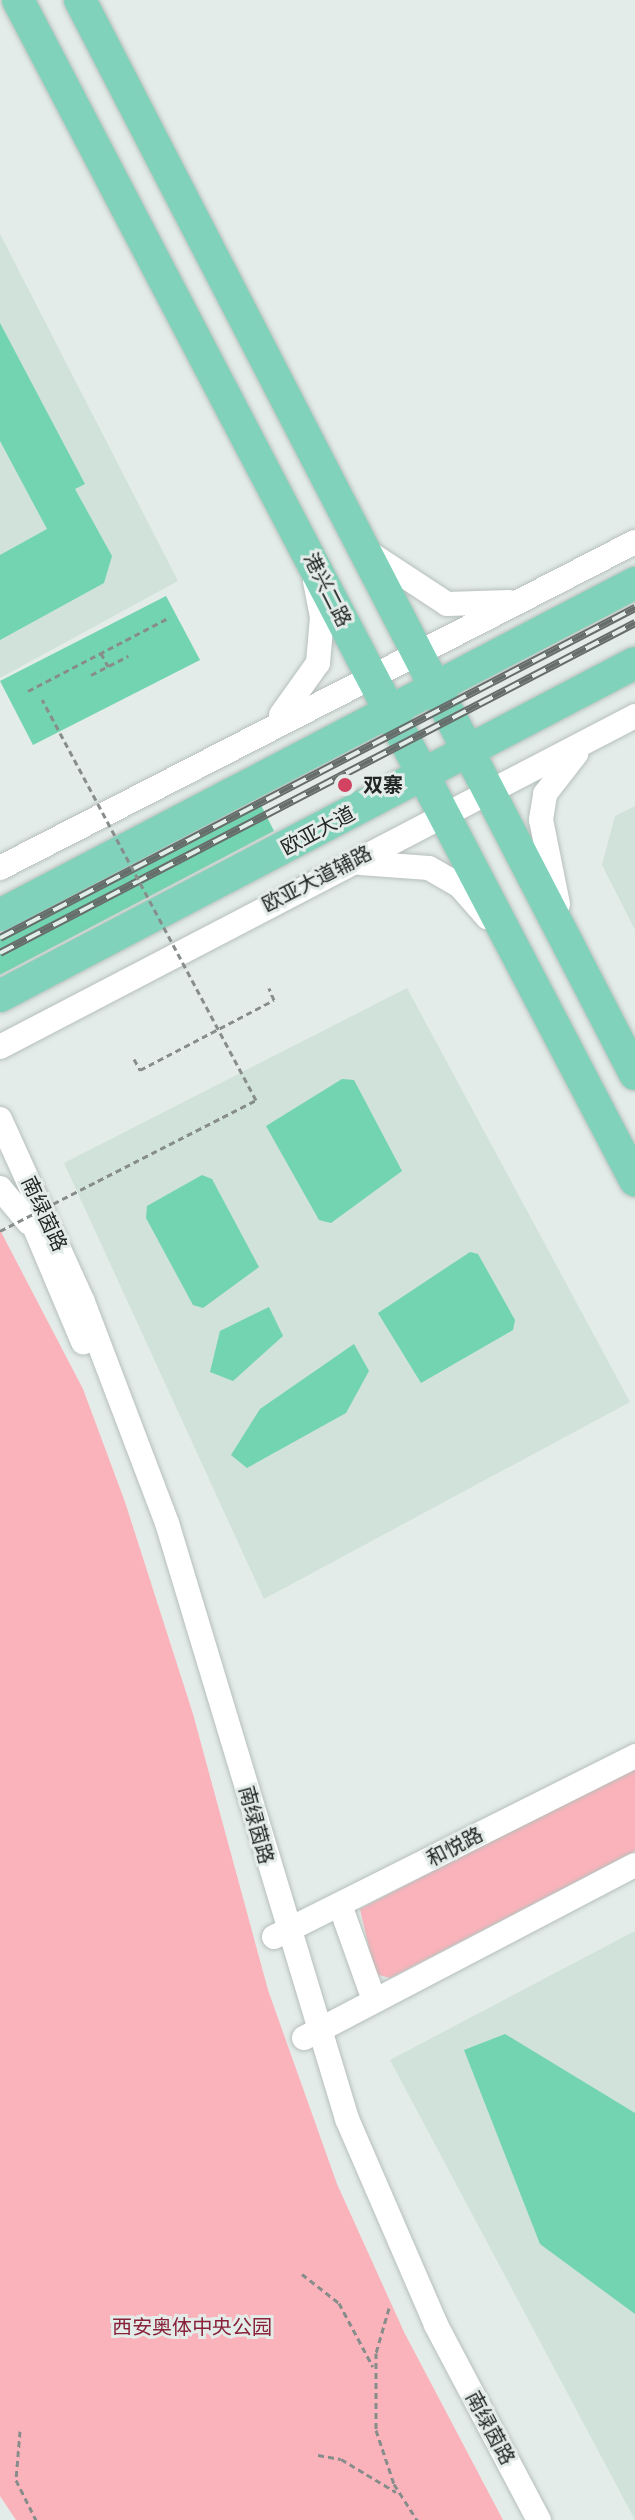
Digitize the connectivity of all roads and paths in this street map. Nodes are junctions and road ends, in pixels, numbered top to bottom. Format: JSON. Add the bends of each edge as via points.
{"nodes":[{"id":1,"x":18,"y":0,"type":"edge"},
{"id":2,"x":80,"y":0,"type":"edge"},
{"id":3,"x":280,"y":385,"type":"junction"},
{"id":4,"x":224,"y":394,"type":"junction"},
{"id":5,"x":343,"y":507,"type":"junction"},
{"id":6,"x":297,"y":531,"type":"junction"},
{"id":7,"x":635,"y":542,"type":"edge"},
{"id":8,"x":635,"y":583,"type":"edge"},
{"id":9,"x":545,"y":589,"type":"junction"},
{"id":10,"x":170,"y":617,"type":"dead end"},
{"id":11,"x":101,"y":653,"type":"junction"},
{"id":12,"x":128,"y":656,"type":"dead end"},
{"id":13,"x":415,"y":658,"type":"junction"},
{"id":14,"x":635,"y":663,"type":"edge"},
{"id":15,"x":108,"y":666,"type":"junction"},
{"id":16,"x":91,"y":675,"type":"dead end"},
{"id":17,"x":373,"y":678,"type":"junction"},
{"id":18,"x":430,"y":688,"type":"junction"},
{"id":19,"x":28,"y":691,"type":"dead end"},
{"id":20,"x":42,"y":700,"type":"dead end"},
{"id":21,"x":390,"y":709,"type":"junction"},
{"id":22,"x":635,"y":716,"type":"edge"},
{"id":23,"x":266,"y":728,"type":"junction"},
{"id":24,"x":611,"y":728,"type":"junction"},
{"id":25,"x":465,"y":753,"type":"junction"},
{"id":26,"x":423,"y":775,"type":"junction"},
{"id":27,"x":485,"y":794,"type":"junction"},
{"id":28,"x":444,"y":815,"type":"junction"},
{"id":29,"x":0,"y":868,"type":"edge"},
{"id":30,"x":334,"y":869,"type":"junction"},
{"id":31,"x":0,"y":915,"type":"edge"},
{"id":32,"x":512,"y":947,"type":"junction"},
{"id":33,"x":578,"y":968,"type":"junction"},
{"id":34,"x":269,"y":988,"type":"dead end"},
{"id":35,"x":0,"y":996,"type":"edge"},
{"id":36,"x":555,"y":1027,"type":"junction"},
{"id":37,"x":216,"y":1030,"type":"junction"},
{"id":38,"x":0,"y":1047,"type":"edge"},
{"id":39,"x":134,"y":1059,"type":"dead end"},
{"id":40,"x":628,"y":1061,"type":"edge"},
{"id":41,"x":0,"y":1119,"type":"edge"},
{"id":42,"x":0,"y":1150,"type":"edge"},
{"id":43,"x":635,"y":1180,"type":"edge"},
{"id":44,"x":0,"y":1188,"type":"edge"},
{"id":45,"x":0,"y":1231,"type":"edge"},
{"id":46,"x":39,"y":1241,"type":"junction"},
{"id":47,"x":635,"y":1756,"type":"edge"},
{"id":48,"x":635,"y":1865,"type":"edge"},
{"id":49,"x":340,"y":1905,"type":"junction"},
{"id":50,"x":280,"y":1934,"type":"junction"},
{"id":51,"x":374,"y":2000,"type":"junction"},
{"id":52,"x":310,"y":2034,"type":"junction"},
{"id":53,"x":302,"y":2274,"type":"dead end"},
{"id":54,"x":389,"y":2308,"type":"dead end"},
{"id":55,"x":374,"y":2371,"type":"junction"},
{"id":56,"x":20,"y":2431,"type":"dead end"},
{"id":57,"x":318,"y":2455,"type":"dead end"},
{"id":58,"x":399,"y":2492,"type":"junction"},
{"id":59,"x":36,"y":2520,"type":"edge"},
{"id":60,"x":417,"y":2520,"type":"edge"},
{"id":61,"x":525,"y":2520,"type":"edge"},
{"id":62,"x":539,"y":2520,"type":"edge"}],
"edges":[{"from":1,"to":4,"type":"main road","name":"港兴二路"},
{"from":2,"to":3,"type":"main road"},
{"from":3,"to":4,"type":"main road","via":[[312,462],[314,483],[306,492],[281,478]]},
{"from":3,"to":5,"type":"main road"},
{"from":4,"to":6,"type":"main road","name":"港兴二路"},
{"from":5,"to":9,"type":"street","via":[[377,560],[447,604],[500,604]]},
{"from":5,"to":13,"type":"main road"},
{"from":6,"to":17,"type":"main road","name":"港兴二路"},
{"from":6,"to":23,"type":"street","via":[[317,593],[323,640],[310,684]]},
{"from":7,"to":9,"type":"street"},
{"from":8,"to":18,"type":"main road"},
{"from":9,"to":13,"type":"street"},
{"from":10,"to":11,"type":"path"},
{"from":11,"to":15,"type":"path"},
{"from":11,"to":19,"type":"path"},
{"from":12,"to":15,"type":"path"},
{"from":13,"to":17,"type":"street"},
{"from":13,"to":18,"type":"main road"},
{"from":14,"to":25,"type":"main road","name":"欧亚大道"},
{"from":15,"to":16,"type":"path"},
{"from":17,"to":21,"type":"main road","name":"港兴二路"},
{"from":17,"to":23,"type":"street"},
{"from":18,"to":21,"type":"main road"},
{"from":18,"to":25,"type":"main road"},
{"from":20,"to":37,"type":"path","bridge":true},
{"from":21,"to":26,"type":"main road","name":"港兴二路"},
{"from":21,"to":31,"type":"main road"},
{"from":22,"to":24,"type":"street","name":"欧亚大道辅路"},
{"from":23,"to":29,"type":"street"},
{"from":24,"to":27,"type":"street","name":"欧亚大道辅路"},
{"from":24,"to":33,"type":"street","via":[[557,774],[541,820]]},
{"from":25,"to":26,"type":"main road","name":"欧亚大道"},
{"from":25,"to":27,"type":"main road"},
{"from":26,"to":28,"type":"main road","name":"港兴二路"},
{"from":26,"to":35,"type":"main road","name":"欧亚大道"},
{"from":27,"to":28,"type":"street","name":"欧亚大道辅路"},
{"from":27,"to":33,"type":"main road"},
{"from":28,"to":30,"type":"street","name":"欧亚大道辅路"},
{"from":28,"to":32,"type":"main road","name":"港兴二路"},
{"from":30,"to":32,"type":"street","via":[[394,860],[429,868],[459,885]]},
{"from":30,"to":38,"type":"street","name":"欧亚大道辅路"},
{"from":32,"to":36,"type":"main road","name":"港兴二路"},
{"from":33,"to":40,"type":"main road"},
{"from":34,"to":37,"type":"path","via":[[274,1000]]},
{"from":36,"to":40,"type":"main road","via":[[544,980],[561,970]]},
{"from":36,"to":43,"type":"main road","name":"港兴二路"},
{"from":37,"to":39,"type":"path","via":[[140,1070]]},
{"from":37,"to":45,"type":"path","bridge":true,"via":[[256,1100]]},
{"from":41,"to":50,"type":"street","name":"南绿茵路","via":[[83,1302],[167,1523]]},
{"from":42,"to":46,"type":"street","name":"南绿茵路"},
{"from":44,"to":46,"type":"street"},
{"from":46,"to":50,"type":"street","name":"南绿茵路","via":[[148,1509]]},
{"from":47,"to":49,"type":"street","name":"和悦路"},
{"from":48,"to":51,"type":"street"},
{"from":49,"to":50,"type":"street","name":"和悦路"},
{"from":49,"to":51,"type":"street"},
{"from":50,"to":52,"type":"street","name":"南绿茵路"},
{"from":51,"to":52,"type":"street"},
{"from":52,"to":61,"type":"street","name":"南绿茵路","via":[[409,2300]]},
{"from":52,"to":62,"type":"street","name":"南绿茵路","via":[[403,2254]]},
{"from":53,"to":55,"type":"path","via":[[339,2303]]},
{"from":54,"to":55,"type":"path"},
{"from":55,"to":58,"type":"path","via":[[376,2430]]},
{"from":56,"to":59,"type":"path","via":[[16,2480]]},
{"from":57,"to":58,"type":"path","via":[[341,2459]]},
{"from":58,"to":60,"type":"path"}]}
